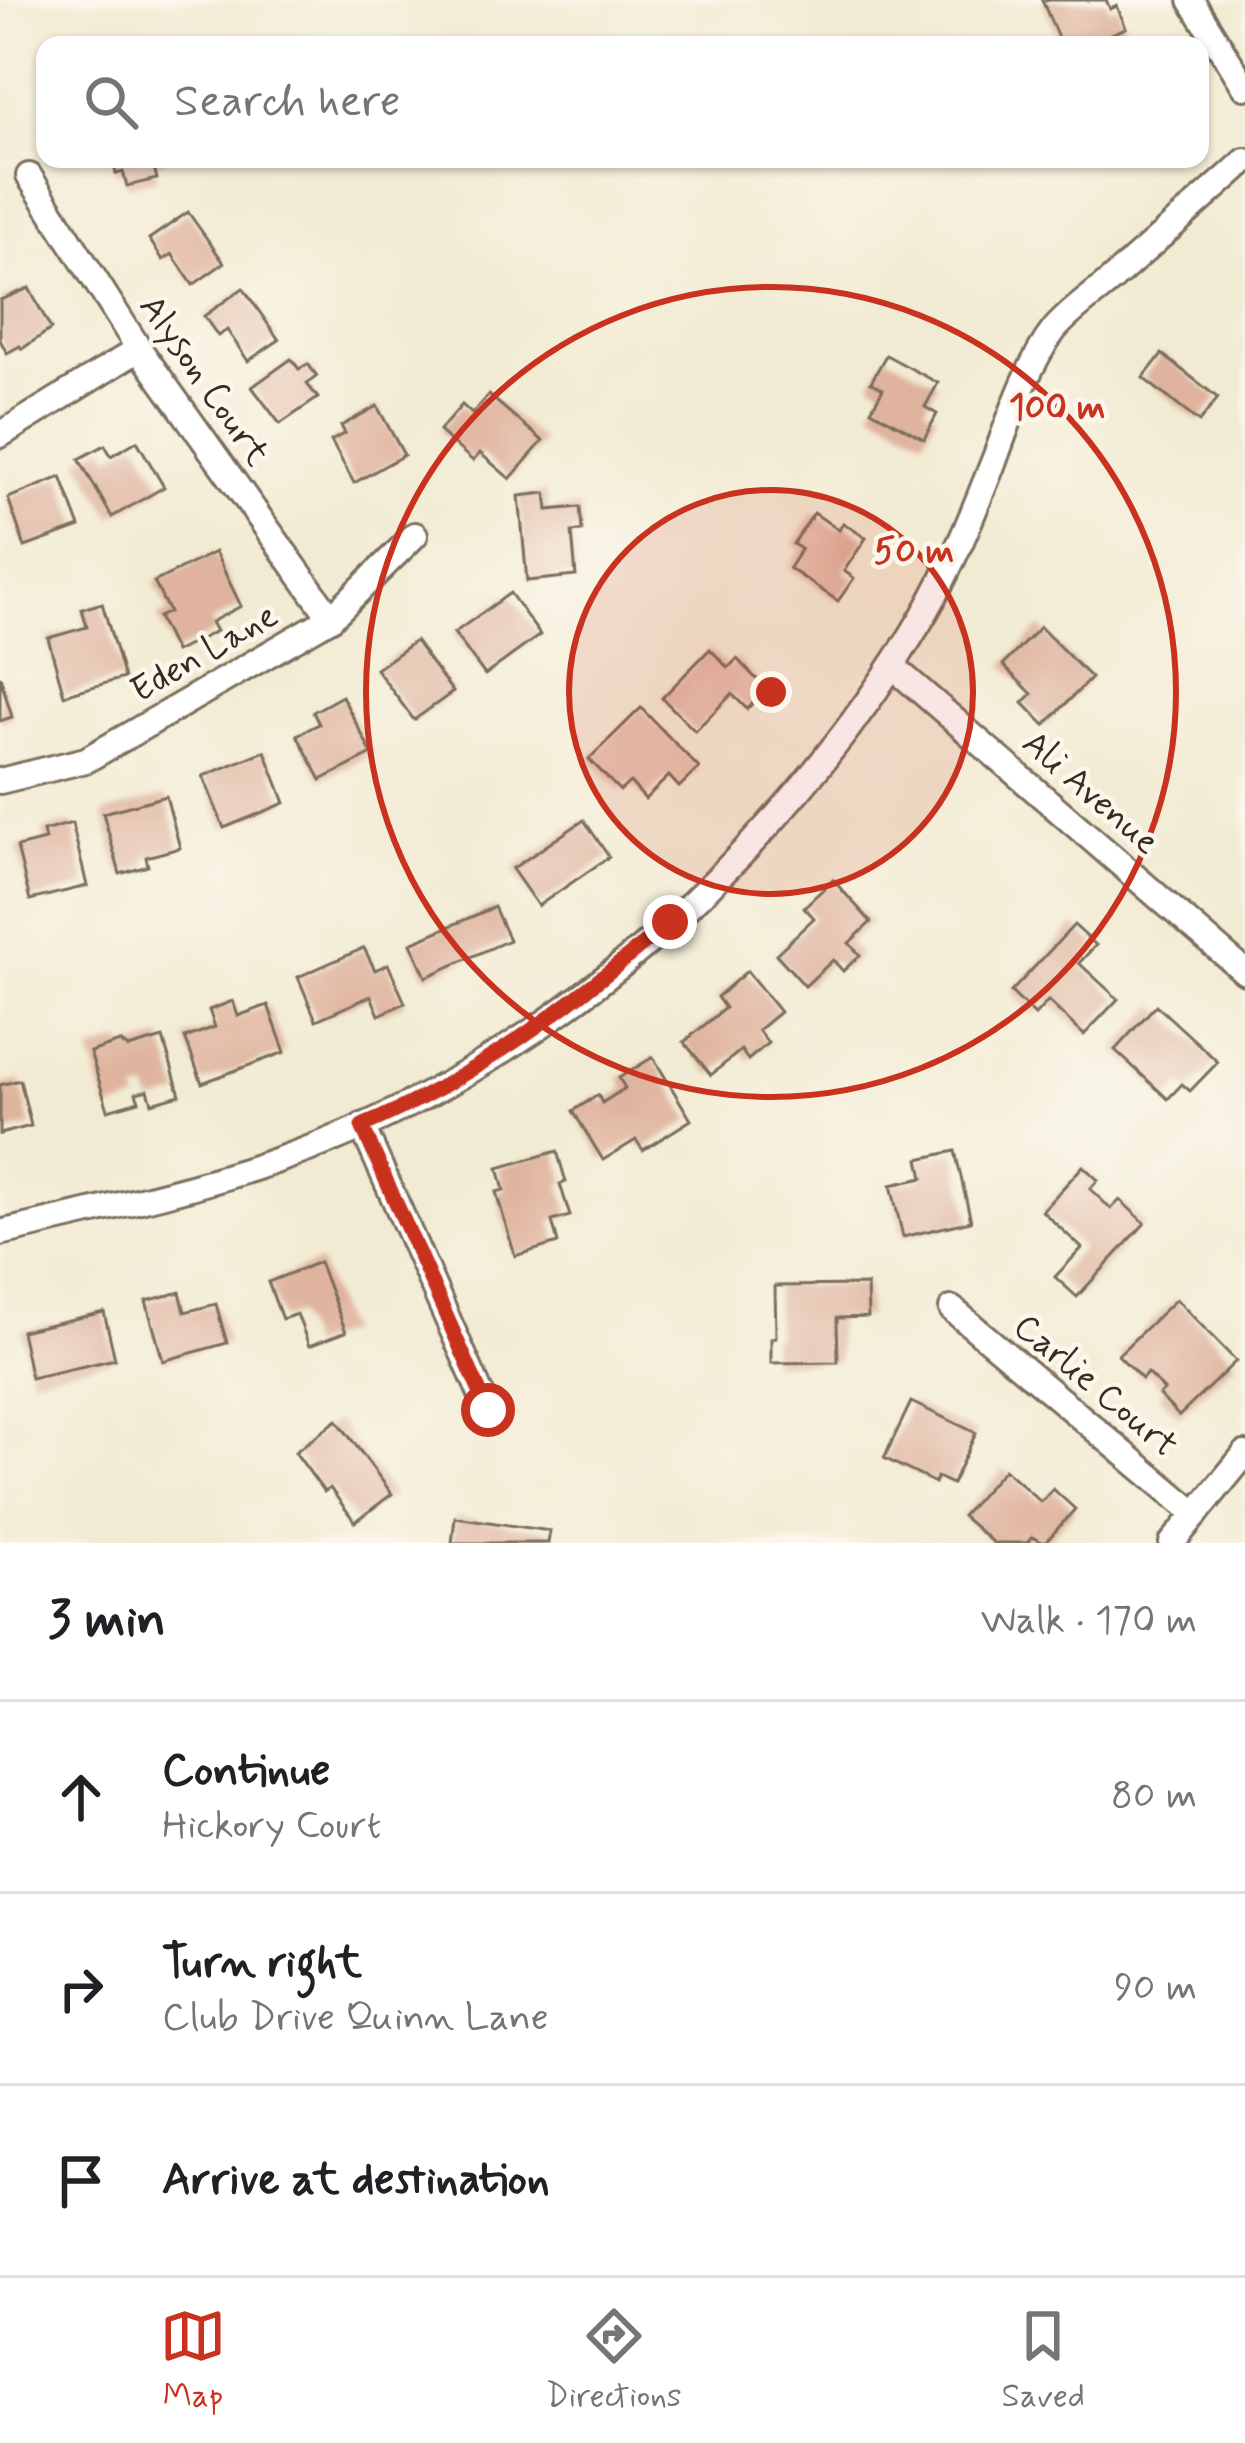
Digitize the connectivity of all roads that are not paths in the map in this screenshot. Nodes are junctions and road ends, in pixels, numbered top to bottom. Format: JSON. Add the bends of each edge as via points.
{"nodes":[{"id":1,"x":1191,"y":0,"type":"edge"},
{"id":2,"x":1245,"y":87,"type":"edge"},
{"id":3,"x":1245,"y":161,"type":"edge"},
{"id":4,"x":29,"y":176,"type":"dead end"},
{"id":5,"x":139,"y":349,"type":"junction"},
{"id":6,"x":0,"y":435,"type":"edge"},
{"id":7,"x":415,"y":535,"type":"dead end"},
{"id":8,"x":331,"y":618,"type":"junction"},
{"id":9,"x":892,"y":666,"type":"junction"},
{"id":10,"x":0,"y":781,"type":"edge"},
{"id":11,"x":1245,"y":972,"type":"edge"},
{"id":12,"x":362,"y":1126,"type":"junction"},
{"id":13,"x":0,"y":1233,"type":"edge"},
{"id":14,"x":952,"y":1309,"type":"dead end"},
{"id":15,"x":488,"y":1410,"type":"dead end"},
{"id":16,"x":1245,"y":1454,"type":"edge"},
{"id":17,"x":1196,"y":1514,"type":"junction"},
{"id":18,"x":1172,"y":1543,"type":"edge"}],
"edges":[{"from":1,"to":2,"type":"street"},
{"from":3,"to":9,"type":"street","via":[[1054,330],[975,510]]},
{"from":4,"to":5,"type":"street","name":"Alyson Court"},
{"from":5,"to":6,"type":"street"},
{"from":5,"to":8,"type":"street","name":"Alyson Court"},
{"from":7,"to":8,"type":"street","name":"Eden Lane"},
{"from":8,"to":10,"type":"street","name":"Eden Lane","via":[[86,760]]},
{"from":9,"to":11,"type":"street","name":"Ali Avenue"},
{"from":9,"to":12,"type":"street","via":[[789,802],[670,922],[579,999]]},
{"from":12,"to":13,"type":"street","via":[[281,1160]]},
{"from":12,"to":15,"type":"street"},
{"from":14,"to":17,"type":"street","name":"Carlie Court"},
{"from":16,"to":17,"type":"street"},
{"from":17,"to":18,"type":"street"}]}
